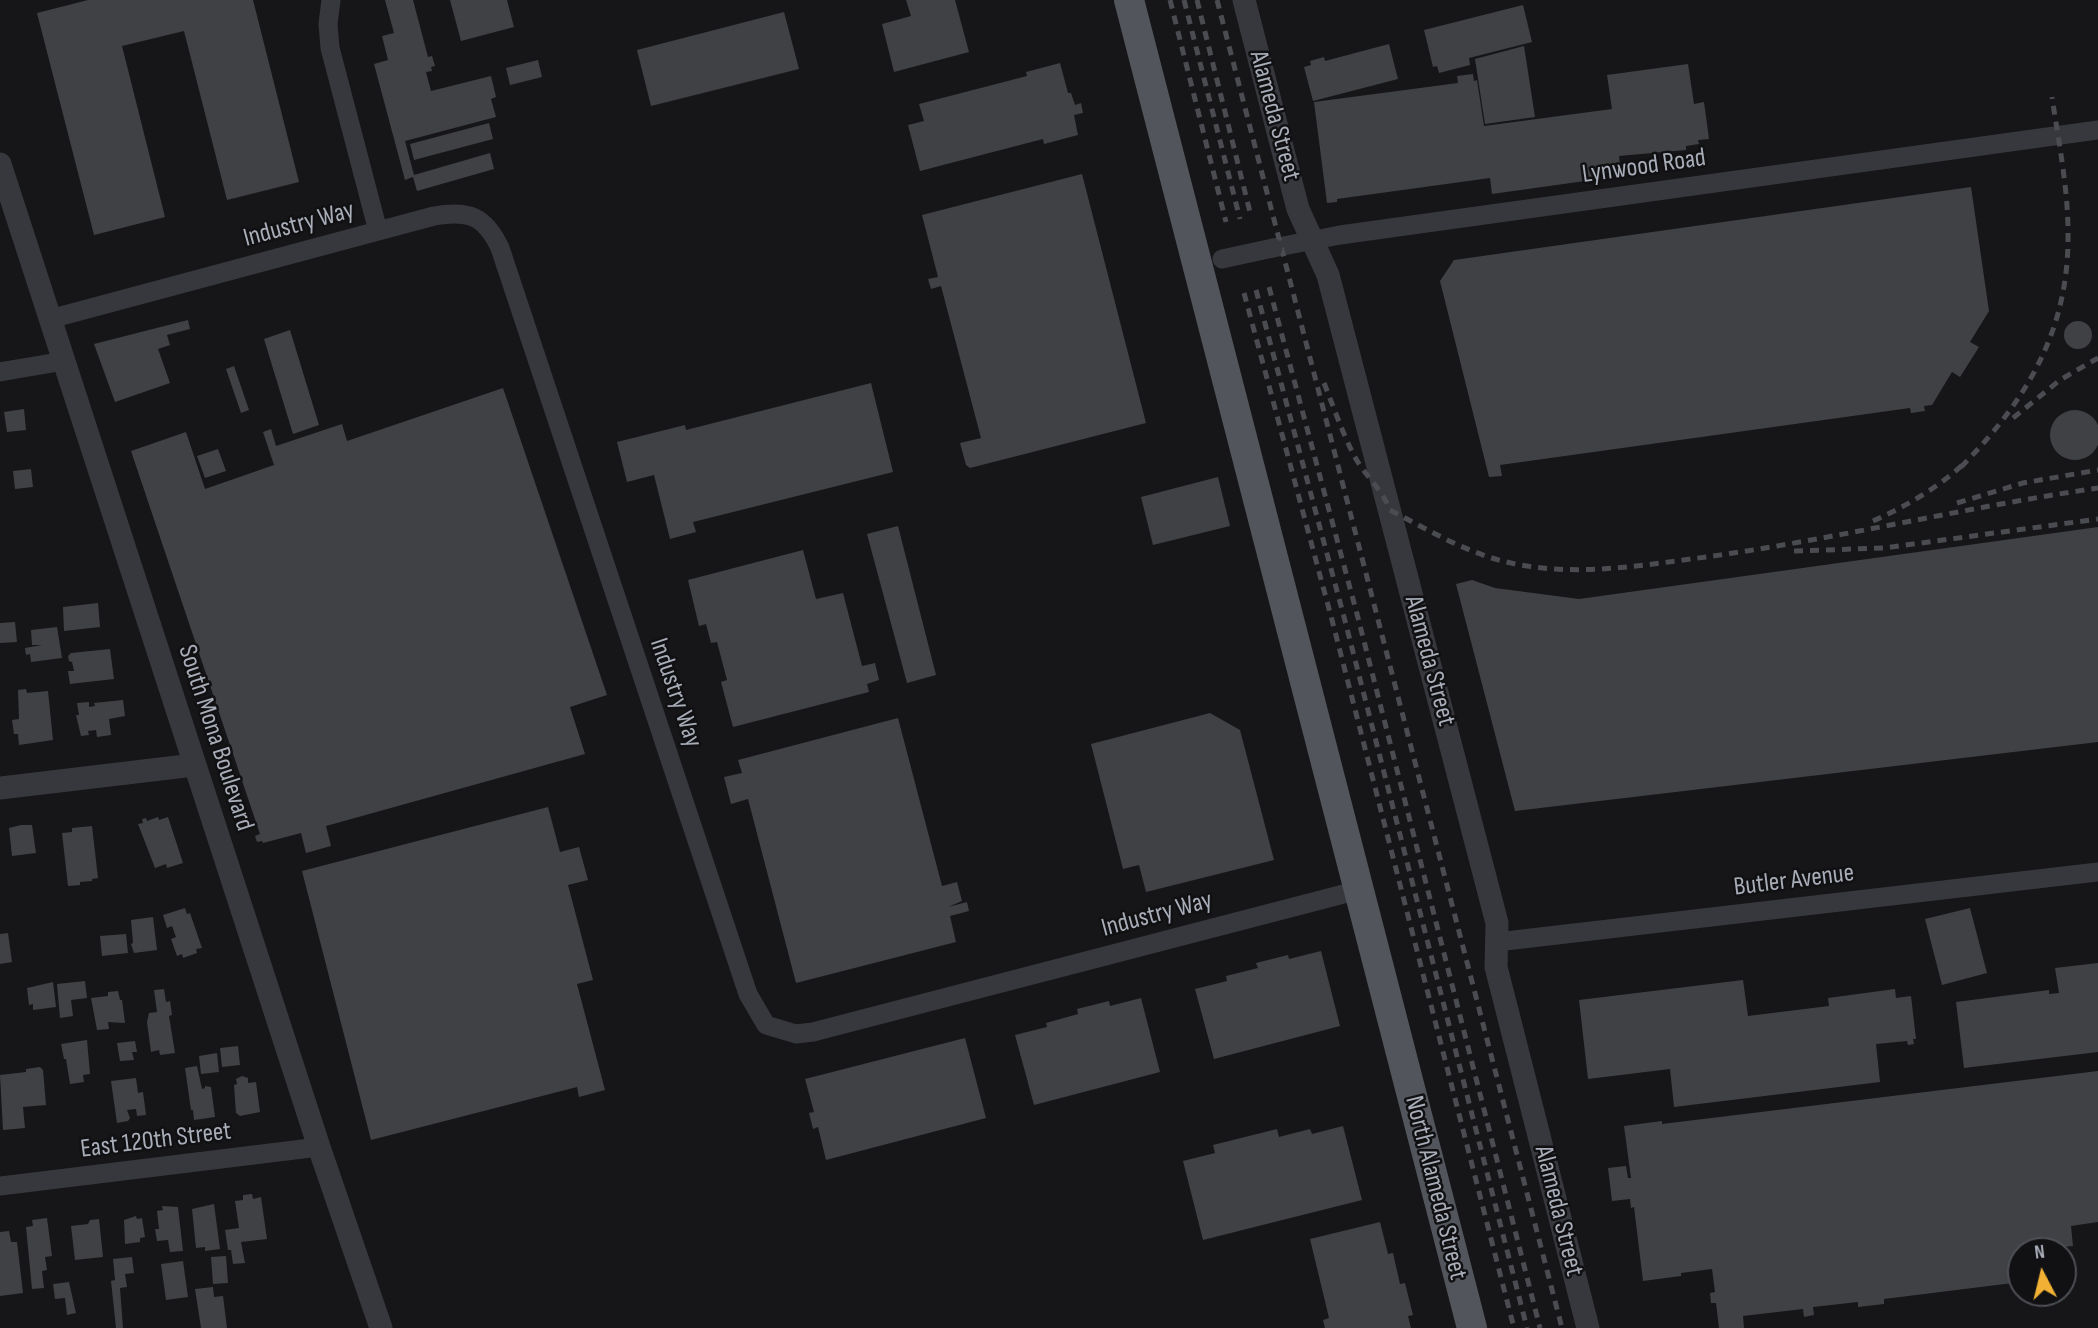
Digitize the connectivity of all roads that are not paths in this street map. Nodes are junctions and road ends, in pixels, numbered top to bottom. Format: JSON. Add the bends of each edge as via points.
{"nodes":[{"id":1,"x":331,"y":0,"type":"edge"},
{"id":2,"x":1129,"y":0,"type":"edge"},
{"id":3,"x":1244,"y":0,"type":"edge"},
{"id":4,"x":2098,"y":130,"type":"edge"},
{"id":5,"x":0,"y":164,"type":"edge"},
{"id":6,"x":377,"y":232,"type":"junction"},
{"id":7,"x":1311,"y":240,"type":"junction"},
{"id":8,"x":1210,"y":262,"type":"junction"},
{"id":9,"x":50,"y":319,"type":"junction"},
{"id":10,"x":64,"y":362,"type":"junction"},
{"id":11,"x":0,"y":372,"type":"edge"},
{"id":12,"x":194,"y":765,"type":"junction"},
{"id":13,"x":0,"y":788,"type":"edge"},
{"id":14,"x":2098,"y":872,"type":"edge"},
{"id":15,"x":1359,"y":890,"type":"junction"},
{"id":16,"x":1497,"y":942,"type":"junction"},
{"id":17,"x":319,"y":1147,"type":"junction"},
{"id":18,"x":0,"y":1186,"type":"edge"},
{"id":19,"x":381,"y":1328,"type":"edge"},
{"id":20,"x":1472,"y":1328,"type":"edge"},
{"id":21,"x":1588,"y":1328,"type":"edge"}],
"edges":[{"from":1,"to":6,"type":"street","via":[[328,35]]},
{"from":2,"to":8,"type":"main road"},
{"from":3,"to":7,"type":"street","name":"Alameda Street","via":[[1298,209]]},
{"from":4,"to":7,"type":"street","name":"Lynwood Road"},
{"from":5,"to":9,"type":"street","name":"South Mona Boulevard"},
{"from":6,"to":9,"type":"street","name":"Industry Way"},
{"from":6,"to":15,"type":"street","name":"Industry Way","via":[[450,213],[477,219],[494,236],[748,994],[766,1025],[796,1034],[813,1032]]},
{"from":7,"to":8,"type":"street","name":"Lynwood Road","bridge":true},
{"from":7,"to":16,"type":"street","name":"Alameda Street","via":[[1328,275],[1351,360],[1497,923]]},
{"from":8,"to":15,"type":"main road"},
{"from":9,"to":10,"type":"street","name":"South Mona Boulevard"},
{"from":10,"to":11,"type":"street"},
{"from":10,"to":12,"type":"street","name":"South Mona Boulevard"},
{"from":12,"to":13,"type":"street"},
{"from":12,"to":17,"type":"street","name":"South Mona Boulevard"},
{"from":14,"to":16,"type":"street","name":"Butler Avenue"},
{"from":15,"to":20,"type":"main road","name":"North Alameda Street"},
{"from":16,"to":21,"type":"street","name":"Alameda Street","via":[[1496,967]]},
{"from":17,"to":18,"type":"street","name":"East 120th Street"},
{"from":17,"to":19,"type":"street","name":"South Mona Boulevard"}]}
